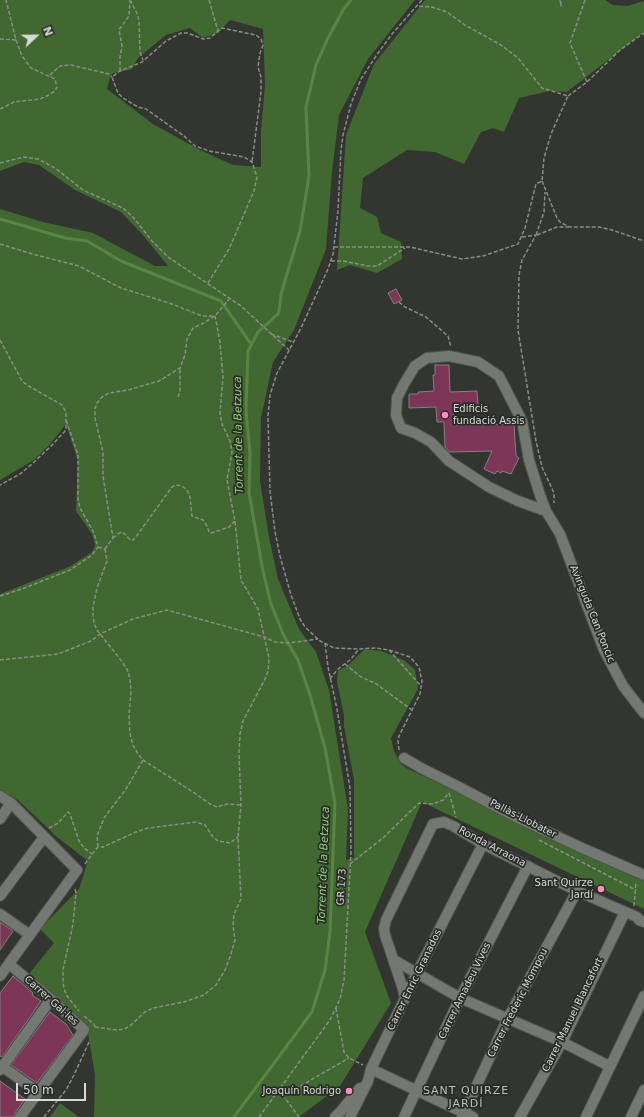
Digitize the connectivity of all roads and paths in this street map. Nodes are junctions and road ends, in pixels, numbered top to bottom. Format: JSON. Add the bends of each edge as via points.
{"nodes":[{"id":1,"x":6,"y":0,"type":"edge"},
{"id":2,"x":130,"y":0,"type":"edge"},
{"id":3,"x":209,"y":0,"type":"edge"},
{"id":4,"x":422,"y":0,"type":"edge"},
{"id":5,"x":585,"y":0,"type":"edge"},
{"id":6,"x":417,"y":6,"type":"junction"},
{"id":7,"x":218,"y":31,"type":"junction"},
{"id":8,"x":644,"y":33,"type":"edge"},
{"id":9,"x":0,"y":39,"type":"edge"},
{"id":10,"x":16,"y":40,"type":"junction"},
{"id":11,"x":143,"y":60,"type":"junction"},
{"id":12,"x":120,"y":72,"type":"junction"},
{"id":13,"x":50,"y":76,"type":"junction"},
{"id":14,"x":112,"y":77,"type":"junction"},
{"id":15,"x":587,"y":82,"type":"junction"},
{"id":16,"x":568,"y":96,"type":"junction"},
{"id":17,"x":0,"y":109,"type":"edge"},
{"id":18,"x":252,"y":162,"type":"junction"},
{"id":19,"x":0,"y":163,"type":"edge"},
{"id":20,"x":542,"y":181,"type":"junction"},
{"id":21,"x":545,"y":191,"type":"junction"},
{"id":22,"x":570,"y":227,"type":"junction"},
{"id":23,"x":536,"y":235,"type":"junction"},
{"id":24,"x":522,"y":237,"type":"junction"},
{"id":25,"x":644,"y":241,"type":"edge"},
{"id":26,"x":0,"y":244,"type":"edge"},
{"id":27,"x":334,"y":248,"type":"junction"},
{"id":28,"x":407,"y":248,"type":"junction"},
{"id":29,"x":331,"y":261,"type":"junction"},
{"id":30,"x":208,"y":284,"type":"junction"},
{"id":31,"x":229,"y":299,"type":"junction"},
{"id":32,"x":399,"y":302,"type":"dead end"},
{"id":33,"x":215,"y":316,"type":"junction"},
{"id":34,"x":271,"y":334,"type":"junction"},
{"id":35,"x":0,"y":340,"type":"edge"},
{"id":36,"x":294,"y":342,"type":"junction"},
{"id":37,"x":289,"y":350,"type":"junction"},
{"id":38,"x":449,"y":356,"type":"junction"},
{"id":39,"x":180,"y":368,"type":"junction"},
{"id":40,"x":178,"y":397,"type":"dead end"},
{"id":41,"x":66,"y":420,"type":"junction"},
{"id":42,"x":0,"y":485,"type":"edge"},
{"id":43,"x":550,"y":508,"type":"junction"},
{"id":44,"x":235,"y":521,"type":"junction"},
{"id":45,"x":113,"y":538,"type":"junction"},
{"id":46,"x":98,"y":547,"type":"junction"},
{"id":47,"x":105,"y":549,"type":"junction"},
{"id":48,"x":0,"y":596,"type":"edge"},
{"id":49,"x":100,"y":634,"type":"junction"},
{"id":50,"x":264,"y":637,"type":"junction"},
{"id":51,"x":318,"y":638,"type":"junction"},
{"id":52,"x":325,"y":643,"type":"junction"},
{"id":53,"x":360,"y":649,"type":"junction"},
{"id":54,"x":389,"y":650,"type":"junction"},
{"id":55,"x":0,"y":660,"type":"edge"},
{"id":56,"x":345,"y":664,"type":"junction"},
{"id":57,"x":330,"y":680,"type":"junction"},
{"id":58,"x":421,"y":687,"type":"junction"},
{"id":59,"x":412,"y":710,"type":"junction"},
{"id":60,"x":644,"y":713,"type":"edge"},
{"id":61,"x":404,"y":758,"type":"joint"},
{"id":62,"x":143,"y":760,"type":"junction"},
{"id":63,"x":450,"y":782,"type":"junction"},
{"id":64,"x":449,"y":793,"type":"junction"},
{"id":65,"x":0,"y":796,"type":"edge"},
{"id":66,"x":456,"y":797,"type":"dead end"},
{"id":67,"x":11,"y":803,"type":"junction"},
{"id":68,"x":241,"y":805,"type":"junction"},
{"id":69,"x":0,"y":819,"type":"edge"},
{"id":70,"x":460,"y":830,"type":"junction"},
{"id":71,"x":45,"y":832,"type":"junction"},
{"id":72,"x":238,"y":837,"type":"junction"},
{"id":73,"x":539,"y":840,"type":"dead end"},
{"id":74,"x":483,"y":844,"type":"junction"},
{"id":75,"x":98,"y":847,"type":"junction"},
{"id":76,"x":92,"y":854,"type":"junction"},
{"id":77,"x":350,"y":864,"type":"junction"},
{"id":78,"x":528,"y":866,"type":"junction"},
{"id":79,"x":80,"y":868,"type":"junction"},
{"id":80,"x":641,"y":874,"type":"edge"},
{"id":81,"x":74,"y":886,"type":"dead end"},
{"id":82,"x":636,"y":890,"type":"junction"},
{"id":83,"x":577,"y":891,"type":"junction"},
{"id":84,"x":0,"y":896,"type":"edge"},
{"id":85,"x":0,"y":914,"type":"edge"},
{"id":86,"x":637,"y":917,"type":"edge"},
{"id":87,"x":30,"y":935,"type":"junction"},
{"id":88,"x":394,"y":960,"type":"junction"},
{"id":89,"x":9,"y":964,"type":"junction"},
{"id":90,"x":417,"y":973,"type":"junction"},
{"id":91,"x":0,"y":975,"type":"edge"},
{"id":92,"x":644,"y":996,"type":"edge"},
{"id":93,"x":51,"y":998,"type":"junction"},
{"id":94,"x":405,"y":998,"type":"junction"},
{"id":95,"x":460,"y":998,"type":"junction"},
{"id":96,"x":336,"y":1008,"type":"junction"},
{"id":97,"x":508,"y":1018,"type":"junction"},
{"id":98,"x":90,"y":1040,"type":"dead end"},
{"id":99,"x":562,"y":1042,"type":"junction"},
{"id":100,"x":349,"y":1058,"type":"junction"},
{"id":101,"x":609,"y":1066,"type":"junction"},
{"id":102,"x":1,"y":1067,"type":"edge"},
{"id":103,"x":371,"y":1069,"type":"junction"},
{"id":104,"x":279,"y":1090,"type":"junction"},
{"id":105,"x":644,"y":1090,"type":"edge"},
{"id":106,"x":417,"y":1091,"type":"junction"},
{"id":107,"x":38,"y":1092,"type":"junction"},
{"id":108,"x":467,"y":1116,"type":"edge"},
{"id":109,"x":20,"y":1117,"type":"edge"},
{"id":110,"x":44,"y":1117,"type":"edge"},
{"id":111,"x":259,"y":1117,"type":"edge"},
{"id":112,"x":299,"y":1117,"type":"edge"},
{"id":113,"x":335,"y":1117,"type":"edge"},
{"id":114,"x":350,"y":1117,"type":"edge"},
{"id":115,"x":404,"y":1117,"type":"edge"},
{"id":116,"x":520,"y":1117,"type":"edge"},
{"id":117,"x":586,"y":1117,"type":"edge"},
{"id":118,"x":631,"y":1117,"type":"edge"}],
"edges":[{"from":1,"to":10,"type":"path"},
{"from":2,"to":11,"type":"path","via":[[139,21],[140,52]]},
{"from":2,"to":12,"type":"path","via":[[129,16],[119,30],[122,46]]},
{"from":3,"to":7,"type":"path"},
{"from":4,"to":6,"type":"path"},
{"from":5,"to":15,"type":"path","via":[[570,43]]},
{"from":6,"to":16,"type":"path","via":[[447,12],[518,58],[542,88]]},
{"from":6,"to":27,"type":"path","via":[[376,56],[361,79],[351,104],[341,150]]},
{"from":7,"to":11,"type":"path","via":[[210,38],[198,38],[188,33],[174,36]]},
{"from":7,"to":18,"type":"path","via":[[222,28],[256,36],[261,39],[263,45],[258,67],[261,92]]},
{"from":8,"to":15,"type":"path","via":[[620,50]]},
{"from":9,"to":10,"type":"path"},
{"from":10,"to":13,"type":"path","via":[[22,56],[31,68]]},
{"from":11,"to":12,"type":"path"},
{"from":12,"to":14,"type":"path"},
{"from":13,"to":14,"type":"path","via":[[60,66],[71,65],[109,74]]},
{"from":13,"to":17,"type":"path","via":[[57,83],[55,91],[51,94],[40,99],[14,102]]},
{"from":14,"to":18,"type":"path","via":[[118,93],[123,98],[146,109],[195,146],[244,157]]},
{"from":15,"to":16,"type":"path"},
{"from":16,"to":20,"type":"path","via":[[551,134],[544,158]]},
{"from":18,"to":30,"type":"path","via":[[257,177],[254,191],[229,248]]},
{"from":19,"to":30,"type":"path","via":[[29,157],[47,163],[83,190],[128,212],[160,250]]},
{"from":20,"to":21,"type":"path"},
{"from":20,"to":24,"type":"path","via":[[536,184]]},
{"from":21,"to":22,"type":"path","via":[[557,218]]},
{"from":21,"to":23,"type":"path","via":[[544,212]]},
{"from":22,"to":23,"type":"path","via":[[557,227]]},
{"from":22,"to":25,"type":"path","via":[[612,230]]},
{"from":23,"to":24,"type":"path"},
{"from":23,"to":43,"type":"path","via":[[522,260],[519,276],[518,330],[536,441],[542,467],[554,493]]},
{"from":24,"to":28,"type":"path","via":[[518,244],[470,259]]},
{"from":26,"to":33,"type":"path","via":[[79,266],[121,288],[202,316]]},
{"from":27,"to":28,"type":"path"},
{"from":27,"to":29,"type":"path"},
{"from":28,"to":29,"type":"path","via":[[377,266]]},
{"from":29,"to":36,"type":"path"},
{"from":30,"to":31,"type":"path"},
{"from":31,"to":33,"type":"path"},
{"from":31,"to":34,"type":"path","via":[[249,313]]},
{"from":32,"to":38,"type":"path","via":[[426,317],[448,336],[452,345]]},
{"from":33,"to":39,"type":"path","via":[[193,328],[187,339]]},
{"from":33,"to":44,"type":"path","via":[[223,377],[220,413],[232,452],[226,480]]},
{"from":34,"to":36,"type":"path"},
{"from":34,"to":37,"type":"path"},
{"from":35,"to":41,"type":"path","via":[[22,381],[62,406],[66,412]]},
{"from":36,"to":37,"type":"path"},
{"from":37,"to":51,"type":"path","via":[[277,373],[269,405],[272,513],[291,595],[302,623]]},
{"from":38,"to":43,"type":"street","name":"Avinguda Can Poncic","via":[[478,362],[499,376],[522,421],[529,460]]},
{"from":38,"to":43,"type":"street","name":"Avinguda Can Poncic","via":[[426,358],[415,366],[397,398],[396,415],[401,428],[431,442],[449,460],[490,486],[518,501]]},
{"from":39,"to":40,"type":"path"},
{"from":39,"to":45,"type":"path","via":[[159,381],[109,393],[102,397],[95,409]]},
{"from":41,"to":42,"type":"path","via":[[66,430],[52,445],[20,474]]},
{"from":41,"to":46,"type":"path","via":[[78,455],[80,508],[94,533]]},
{"from":43,"to":60,"type":"street","name":"Avinguda Can Poncic","via":[[604,650],[623,686]]},
{"from":44,"to":45,"type":"path","via":[[228,528],[208,532],[203,520],[192,516],[187,490],[176,485],[133,540],[121,532]]},
{"from":44,"to":50,"type":"path","via":[[241,580],[258,609]]},
{"from":45,"to":47,"type":"path"},
{"from":46,"to":47,"type":"path"},
{"from":46,"to":48,"type":"path","via":[[92,555],[70,570]]},
{"from":47,"to":49,"type":"path","via":[[107,561],[93,607],[94,623]]},
{"from":49,"to":50,"type":"path","via":[[133,619],[167,610]]},
{"from":49,"to":55,"type":"path","via":[[91,641],[58,654]]},
{"from":49,"to":62,"type":"path","via":[[120,659],[128,674],[131,684],[130,734],[133,745]]},
{"from":50,"to":51,"type":"path","via":[[275,642],[288,643]]},
{"from":50,"to":68,"type":"path","via":[[269,658],[268,671],[243,721],[240,734]]},
{"from":51,"to":52,"type":"path"},
{"from":52,"to":53,"type":"path","via":[[334,648]]},
{"from":52,"to":57,"type":"path","name":"GR 173"},
{"from":53,"to":54,"type":"path"},
{"from":53,"to":56,"type":"path"},
{"from":54,"to":58,"type":"path"},
{"from":54,"to":58,"type":"path","via":[[404,654],[415,661],[421,674]]},
{"from":56,"to":57,"type":"path"},
{"from":56,"to":59,"type":"path"},
{"from":57,"to":77,"type":"path","name":"GR 173","via":[[350,788]]},
{"from":58,"to":59,"type":"path"},
{"from":59,"to":61,"type":"path","via":[[398,741],[399,750]]},
{"from":61,"to":63,"type":"street","name":"Pallàs-Llobater"},
{"from":62,"to":68,"type":"path","via":[[210,804],[217,807],[227,804]]},
{"from":62,"to":75,"type":"path","via":[[126,789],[104,818],[97,836]]},
{"from":63,"to":64,"type":"path"},
{"from":63,"to":80,"type":"street","name":"Pallàs-Llobater","via":[[555,835]]},
{"from":64,"to":66,"type":"path"},
{"from":64,"to":70,"type":"path"},
{"from":64,"to":77,"type":"path","via":[[443,800],[433,804],[419,803],[384,837]]},
{"from":65,"to":67,"type":"street"},
{"from":67,"to":69,"type":"street"},
{"from":67,"to":71,"type":"street"},
{"from":68,"to":72,"type":"path"},
{"from":70,"to":74,"type":"street","name":"Ronda Arraona"},
{"from":70,"to":88,"type":"street","name":"Ronda Arraona","via":[[444,822],[432,824],[386,920],[385,935]]},
{"from":71,"to":76,"type":"path","via":[[68,812],[79,841]]},
{"from":71,"to":79,"type":"street"},
{"from":71,"to":84,"type":"street"},
{"from":72,"to":75,"type":"path","via":[[230,843],[218,841],[205,825],[196,822],[148,828]]},
{"from":72,"to":81,"type":"path","via":[[241,899],[234,914],[235,940],[225,970],[216,985],[204,995],[153,1008],[124,1029],[95,1027],[77,1009],[64,989],[63,970],[73,924],[76,893]]},
{"from":73,"to":82,"type":"path"},
{"from":74,"to":78,"type":"street","name":"Ronda Arraona"},
{"from":74,"to":90,"type":"street","name":"Carrer Enric Granados"},
{"from":75,"to":76,"type":"path"},
{"from":76,"to":79,"type":"path"},
{"from":77,"to":96,"type":"path","name":"GR 173","via":[[344,980]]},
{"from":78,"to":83,"type":"street","name":"Ronda Arraona"},
{"from":78,"to":95,"type":"street","name":"Carrer Amadeu Vives"},
{"from":79,"to":87,"type":"street"},
{"from":80,"to":82,"type":"path"},
{"from":82,"to":86,"type":"path"},
{"from":83,"to":86,"type":"street","name":"Ronda Arraona"},
{"from":83,"to":97,"type":"street","name":"Carrer Frederic Mompou"},
{"from":85,"to":87,"type":"street"},
{"from":86,"to":99,"type":"street","name":"Carrer Manuel Blancafort"},
{"from":87,"to":89,"type":"street"},
{"from":88,"to":90,"type":"street"},
{"from":88,"to":94,"type":"street"},
{"from":89,"to":91,"type":"street"},
{"from":89,"to":93,"type":"street","name":"Carrer Gal·les"},
{"from":90,"to":94,"type":"street","name":"Carrer Enric Granados"},
{"from":90,"to":95,"type":"street"},
{"from":92,"to":101,"type":"street"},
{"from":93,"to":102,"type":"street"},
{"from":93,"to":107,"type":"street","name":"Carrer Gal·les","via":[[84,1030]]},
{"from":94,"to":103,"type":"street","name":"Carrer Enric Granados"},
{"from":95,"to":97,"type":"street"},
{"from":95,"to":106,"type":"street","name":"Carrer Amadeu Vives"},
{"from":96,"to":100,"type":"path","via":[[344,1052]]},
{"from":96,"to":104,"type":"path","name":"GR 173"},
{"from":97,"to":99,"type":"street"},
{"from":97,"to":108,"type":"street","name":"Carrer Frederic Mompou"},
{"from":98,"to":110,"type":"path","via":[[66,1090]]},
{"from":99,"to":101,"type":"street"},
{"from":99,"to":116,"type":"street","name":"Carrer Manuel Blancafort"},
{"from":100,"to":103,"type":"path"},
{"from":100,"to":104,"type":"path","via":[[288,1093]]},
{"from":101,"to":117,"type":"street"},
{"from":102,"to":107,"type":"street"},
{"from":103,"to":106,"type":"street"},
{"from":103,"to":113,"type":"street","via":[[358,1091]]},
{"from":103,"to":114,"type":"street","name":"Carrer Enric Granados","via":[[368,1081]]},
{"from":104,"to":111,"type":"path","name":"GR 173"},
{"from":104,"to":112,"type":"path"},
{"from":105,"to":118,"type":"street"},
{"from":106,"to":108,"type":"street"},
{"from":106,"to":115,"type":"street","name":"Carrer Amadeu Vives"},
{"from":107,"to":109,"type":"street","name":"Carrer Gal·les"}]}
